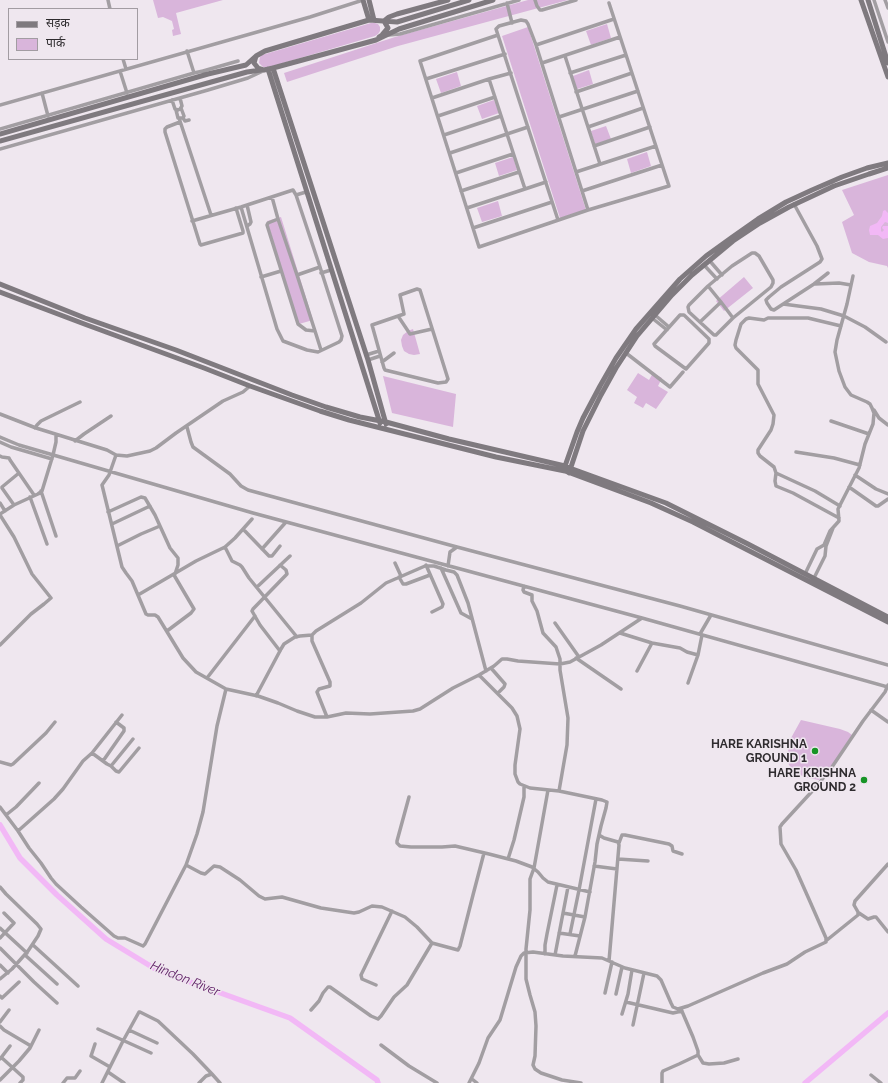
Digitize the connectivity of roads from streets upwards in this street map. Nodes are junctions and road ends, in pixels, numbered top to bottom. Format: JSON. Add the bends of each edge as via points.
{"nodes":[{"id":1,"x":363,"y":0,"type":"edge"},
{"id":2,"x":369,"y":0,"type":"edge"},
{"id":3,"x":448,"y":0,"type":"edge"},
{"id":4,"x":469,"y":0,"type":"edge"},
{"id":5,"x":493,"y":0,"type":"edge"},
{"id":6,"x":519,"y":0,"type":"edge"},
{"id":7,"x":535,"y":0,"type":"edge"},
{"id":8,"x":576,"y":0,"type":"edge"},
{"id":9,"x":861,"y":0,"type":"edge"},
{"id":10,"x":868,"y":0,"type":"edge"},
{"id":11,"x":874,"y":0,"type":"edge"},
{"id":12,"x":885,"y":0,"type":"edge"},
{"id":13,"x":569,"y":1,"type":"edge"},
{"id":14,"x":507,"y":3,"type":"junction"},
{"id":15,"x":609,"y":3,"type":"dead end"},
{"id":16,"x":888,"y":8,"type":"edge"},
{"id":17,"x":614,"y":19,"type":"junction"},
{"id":18,"x":371,"y":20,"type":"junction"},
{"id":19,"x":384,"y":21,"type":"junction"},
{"id":20,"x":512,"y":22,"type":"junction"},
{"id":21,"x":388,"y":35,"type":"junction"},
{"id":22,"x":498,"y":35,"type":"junction"},
{"id":23,"x":887,"y":35,"type":"edge"},
{"id":24,"x":620,"y":37,"type":"junction"},
{"id":25,"x":371,"y":41,"type":"junction"},
{"id":26,"x":888,"y":42,"type":"edge"},
{"id":27,"x":536,"y":44,"type":"junction"},
{"id":28,"x":187,"y":51,"type":"junction"},
{"id":29,"x":504,"y":54,"type":"junction"},
{"id":30,"x":626,"y":55,"type":"junction"},
{"id":31,"x":256,"y":56,"type":"junction"},
{"id":32,"x":565,"y":56,"type":"junction"},
{"id":33,"x":124,"y":60,"type":"edge"},
{"id":34,"x":238,"y":61,"type":"dead end"},
{"id":35,"x":542,"y":63,"type":"junction"},
{"id":36,"x":888,"y":63,"type":"edge"},
{"id":37,"x":126,"y":69,"type":"junction"},
{"id":38,"x":268,"y":69,"type":"junction"},
{"id":39,"x":120,"y":71,"type":"junction"},
{"id":40,"x":194,"y":73,"type":"junction"},
{"id":41,"x":204,"y":73,"type":"junction"},
{"id":42,"x":511,"y":73,"type":"junction"},
{"id":43,"x":570,"y":73,"type":"junction"},
{"id":44,"x":632,"y":73,"type":"junction"},
{"id":45,"x":888,"y":77,"type":"edge"},
{"id":46,"x":426,"y":79,"type":"junction"},
{"id":47,"x":489,"y":79,"type":"junction"},
{"id":48,"x":207,"y":83,"type":"junction"},
{"id":49,"x":208,"y":90,"type":"junction"},
{"id":50,"x":638,"y":91,"type":"junction"},
{"id":51,"x":576,"y":92,"type":"junction"},
{"id":52,"x":42,"y":93,"type":"junction"},
{"id":53,"x":127,"y":93,"type":"junction"},
{"id":54,"x":495,"y":97,"type":"junction"},
{"id":55,"x":180,"y":98,"type":"junction"},
{"id":56,"x":432,"y":98,"type":"junction"},
{"id":57,"x":172,"y":100,"type":"junction"},
{"id":58,"x":0,"y":105,"type":"edge"},
{"id":59,"x":181,"y":108,"type":"junction"},
{"id":60,"x":644,"y":108,"type":"junction"},
{"id":61,"x":176,"y":110,"type":"junction"},
{"id":62,"x":582,"y":110,"type":"junction"},
{"id":63,"x":48,"y":116,"type":"junction"},
{"id":64,"x":438,"y":116,"type":"junction"},
{"id":65,"x":501,"y":116,"type":"junction"},
{"id":66,"x":559,"y":117,"type":"junction"},
{"id":67,"x":181,"y":119,"type":"junction"},
{"id":68,"x":189,"y":120,"type":"dead end"},
{"id":69,"x":528,"y":127,"type":"junction"},
{"id":70,"x":588,"y":127,"type":"junction"},
{"id":71,"x":650,"y":127,"type":"junction"},
{"id":72,"x":0,"y":129,"type":"edge"},
{"id":73,"x":0,"y":134,"type":"edge"},
{"id":74,"x":507,"y":134,"type":"junction"},
{"id":75,"x":444,"y":135,"type":"junction"},
{"id":76,"x":0,"y":141,"type":"edge"},
{"id":77,"x":594,"y":146,"type":"junction"},
{"id":78,"x":656,"y":146,"type":"junction"},
{"id":79,"x":0,"y":149,"type":"edge"},
{"id":80,"x":450,"y":153,"type":"junction"},
{"id":81,"x":513,"y":154,"type":"junction"},
{"id":82,"x":888,"y":163,"type":"edge"},
{"id":83,"x":600,"y":164,"type":"junction"},
{"id":84,"x":662,"y":165,"type":"junction"},
{"id":85,"x":888,"y":168,"type":"edge"},
{"id":86,"x":519,"y":172,"type":"junction"},
{"id":87,"x":576,"y":172,"type":"junction"},
{"id":88,"x":456,"y":173,"type":"junction"},
{"id":89,"x":546,"y":182,"type":"junction"},
{"id":90,"x":525,"y":189,"type":"junction"},
{"id":91,"x":462,"y":191,"type":"junction"},
{"id":92,"x":582,"y":191,"type":"junction"},
{"id":93,"x":306,"y":192,"type":"junction"},
{"id":94,"x":296,"y":195,"type":"junction"},
{"id":95,"x":272,"y":197,"type":"junction"},
{"id":96,"x":552,"y":202,"type":"junction"},
{"id":97,"x":794,"y":204,"type":"junction"},
{"id":98,"x":247,"y":205,"type":"junction"},
{"id":99,"x":241,"y":207,"type":"junction"},
{"id":100,"x":236,"y":208,"type":"junction"},
{"id":101,"x":467,"y":208,"type":"junction"},
{"id":102,"x":588,"y":210,"type":"junction"},
{"id":103,"x":211,"y":215,"type":"junction"},
{"id":104,"x":278,"y":219,"type":"junction"},
{"id":105,"x":558,"y":220,"type":"junction"},
{"id":106,"x":192,"y":221,"type":"junction"},
{"id":107,"x":247,"y":226,"type":"junction"},
{"id":108,"x":473,"y":228,"type":"junction"},
{"id":109,"x":709,"y":260,"type":"junction"},
{"id":110,"x":704,"y":265,"type":"junction"},
{"id":111,"x":320,"y":268,"type":"junction"},
{"id":112,"x":331,"y":270,"type":"junction"},
{"id":113,"x":281,"y":271,"type":"junction"},
{"id":114,"x":828,"y":272,"type":"dead end"},
{"id":115,"x":321,"y":273,"type":"junction"},
{"id":116,"x":297,"y":275,"type":"junction"},
{"id":117,"x":722,"y":275,"type":"junction"},
{"id":118,"x":853,"y":276,"type":"dead end"},
{"id":119,"x":261,"y":277,"type":"junction"},
{"id":120,"x":717,"y":279,"type":"junction"},
{"id":121,"x":0,"y":284,"type":"edge"},
{"id":122,"x":814,"y":284,"type":"junction"},
{"id":123,"x":851,"y":285,"type":"junction"},
{"id":124,"x":708,"y":286,"type":"junction"},
{"id":125,"x":0,"y":292,"type":"edge"},
{"id":126,"x":721,"y":302,"type":"junction"},
{"id":127,"x":783,"y":304,"type":"junction"},
{"id":128,"x":398,"y":316,"type":"junction"},
{"id":129,"x":844,"y":316,"type":"junction"},
{"id":130,"x":653,"y":317,"type":"junction"},
{"id":131,"x":354,"y":318,"type":"junction"},
{"id":132,"x":734,"y":318,"type":"junction"},
{"id":133,"x":348,"y":320,"type":"junction"},
{"id":134,"x":700,"y":322,"type":"junction"},
{"id":135,"x":841,"y":326,"type":"junction"},
{"id":136,"x":668,"y":328,"type":"junction"},
{"id":137,"x":432,"y":329,"type":"junction"},
{"id":138,"x":315,"y":331,"type":"junction"},
{"id":139,"x":886,"y":342,"type":"dead end"},
{"id":140,"x":321,"y":350,"type":"junction"},
{"id":141,"x":379,"y":351,"type":"junction"},
{"id":142,"x":394,"y":353,"type":"dead end"},
{"id":143,"x":626,"y":353,"type":"junction"},
{"id":144,"x":380,"y":356,"type":"junction"},
{"id":145,"x":367,"y":358,"type":"junction"},
{"id":146,"x":382,"y":362,"type":"junction"},
{"id":147,"x":683,"y":372,"type":"dead end"},
{"id":148,"x":250,"y":386,"type":"junction"},
{"id":149,"x":80,"y":402,"type":"dead end"},
{"id":150,"x":872,"y":408,"type":"junction"},
{"id":151,"x":0,"y":414,"type":"edge"},
{"id":152,"x":111,"y":416,"type":"dead end"},
{"id":153,"x":380,"y":421,"type":"junction"},
{"id":154,"x":831,"y":421,"type":"dead end"},
{"id":155,"x":386,"y":422,"type":"junction"},
{"id":156,"x":888,"y":425,"type":"edge"},
{"id":157,"x":187,"y":427,"type":"junction"},
{"id":158,"x":35,"y":428,"type":"junction"},
{"id":159,"x":382,"y":428,"type":"junction"},
{"id":160,"x":388,"y":429,"type":"junction"},
{"id":161,"x":869,"y":434,"type":"junction"},
{"id":162,"x":56,"y":435,"type":"junction"},
{"id":163,"x":0,"y":437,"type":"edge"},
{"id":164,"x":75,"y":441,"type":"junction"},
{"id":165,"x":0,"y":442,"type":"edge"},
{"id":166,"x":796,"y":452,"type":"dead end"},
{"id":167,"x":116,"y":455,"type":"junction"},
{"id":168,"x":0,"y":456,"type":"edge"},
{"id":169,"x":53,"y":457,"type":"junction"},
{"id":170,"x":860,"y":465,"type":"junction"},
{"id":171,"x":567,"y":470,"type":"junction"},
{"id":172,"x":110,"y":472,"type":"junction"},
{"id":173,"x":776,"y":472,"type":"junction"},
{"id":174,"x":19,"y":473,"type":"junction"},
{"id":175,"x":855,"y":475,"type":"junction"},
{"id":176,"x":850,"y":487,"type":"junction"},
{"id":177,"x":41,"y":491,"type":"junction"},
{"id":178,"x":888,"y":494,"type":"edge"},
{"id":179,"x":34,"y":496,"type":"junction"},
{"id":180,"x":30,"y":497,"type":"junction"},
{"id":181,"x":888,"y":498,"type":"edge"},
{"id":182,"x":0,"y":503,"type":"edge"},
{"id":183,"x":14,"y":505,"type":"junction"},
{"id":184,"x":150,"y":506,"type":"junction"},
{"id":185,"x":840,"y":506,"type":"junction"},
{"id":186,"x":5,"y":511,"type":"junction"},
{"id":187,"x":108,"y":512,"type":"junction"},
{"id":188,"x":0,"y":515,"type":"edge"},
{"id":189,"x":839,"y":518,"type":"junction"},
{"id":190,"x":252,"y":519,"type":"dead end"},
{"id":191,"x":286,"y":522,"type":"junction"},
{"id":192,"x":112,"y":524,"type":"junction"},
{"id":193,"x":160,"y":526,"type":"junction"},
{"id":194,"x":833,"y":527,"type":"junction"},
{"id":195,"x":243,"y":529,"type":"junction"},
{"id":196,"x":56,"y":536,"type":"dead end"},
{"id":197,"x":48,"y":544,"type":"dead end"},
{"id":198,"x":117,"y":546,"type":"junction"},
{"id":199,"x":280,"y":546,"type":"dead end"},
{"id":200,"x":225,"y":547,"type":"junction"},
{"id":201,"x":456,"y":547,"type":"junction"},
{"id":202,"x":262,"y":549,"type":"junction"},
{"id":203,"x":290,"y":556,"type":"dead end"},
{"id":204,"x":395,"y":563,"type":"dead end"},
{"id":205,"x":280,"y":565,"type":"junction"},
{"id":206,"x":426,"y":565,"type":"junction"},
{"id":207,"x":448,"y":566,"type":"junction"},
{"id":208,"x":441,"y":568,"type":"junction"},
{"id":209,"x":804,"y":573,"type":"junction"},
{"id":210,"x":175,"y":574,"type":"junction"},
{"id":211,"x":430,"y":575,"type":"junction"},
{"id":212,"x":815,"y":575,"type":"junction"},
{"id":213,"x":400,"y":576,"type":"junction"},
{"id":214,"x":524,"y":586,"type":"junction"},
{"id":215,"x":257,"y":587,"type":"junction"},
{"id":216,"x":138,"y":595,"type":"junction"},
{"id":217,"x":265,"y":597,"type":"junction"},
{"id":218,"x":432,"y":612,"type":"dead end"},
{"id":219,"x":711,"y":615,"type":"junction"},
{"id":220,"x":255,"y":616,"type":"junction"},
{"id":221,"x":888,"y":617,"type":"edge"},
{"id":222,"x":642,"y":618,"type":"junction"},
{"id":223,"x":472,"y":619,"type":"junction"},
{"id":224,"x":888,"y":622,"type":"edge"},
{"id":225,"x":556,"y":623,"type":"dead end"},
{"id":226,"x":167,"y":631,"type":"junction"},
{"id":227,"x":620,"y":633,"type":"junction"},
{"id":228,"x":312,"y":635,"type":"junction"},
{"id":229,"x":701,"y":635,"type":"junction"},
{"id":230,"x":296,"y":637,"type":"junction"},
{"id":231,"x":652,"y":643,"type":"junction"},
{"id":232,"x":0,"y":645,"type":"edge"},
{"id":233,"x":280,"y":651,"type":"junction"},
{"id":234,"x":698,"y":655,"type":"junction"},
{"id":235,"x":578,"y":657,"type":"junction"},
{"id":236,"x":560,"y":664,"type":"junction"},
{"id":237,"x":888,"y":665,"type":"edge"},
{"id":238,"x":491,"y":668,"type":"junction"},
{"id":239,"x":486,"y":671,"type":"junction"},
{"id":240,"x":637,"y":671,"type":"dead end"},
{"id":241,"x":479,"y":675,"type":"junction"},
{"id":242,"x":207,"y":678,"type":"junction"},
{"id":243,"x":688,"y":683,"type":"dead end"},
{"id":244,"x":888,"y":686,"type":"edge"},
{"id":245,"x":226,"y":689,"type":"junction"},
{"id":246,"x":621,"y":689,"type":"dead end"},
{"id":247,"x":498,"y":692,"type":"junction"},
{"id":248,"x":256,"y":696,"type":"junction"},
{"id":249,"x":871,"y":710,"type":"junction"},
{"id":250,"x":122,"y":715,"type":"dead end"},
{"id":251,"x":328,"y":717,"type":"junction"},
{"id":252,"x":55,"y":722,"type":"dead end"},
{"id":253,"x":116,"y":722,"type":"junction"},
{"id":254,"x":888,"y":722,"type":"edge"},
{"id":255,"x":133,"y":739,"type":"dead end"},
{"id":256,"x":139,"y":748,"type":"dead end"},
{"id":257,"x":92,"y":753,"type":"junction"},
{"id":258,"x":103,"y":761,"type":"junction"},
{"id":259,"x":0,"y":762,"type":"edge"},
{"id":260,"x":111,"y":766,"type":"junction"},
{"id":261,"x":39,"y":783,"type":"dead end"},
{"id":262,"x":524,"y":786,"type":"junction"},
{"id":263,"x":548,"y":790,"type":"junction"},
{"id":264,"x":559,"y":791,"type":"junction"},
{"id":265,"x":409,"y":797,"type":"dead end"},
{"id":266,"x":596,"y":799,"type":"junction"},
{"id":267,"x":0,"y":807,"type":"edge"},
{"id":268,"x":6,"y":815,"type":"junction"},
{"id":269,"x":18,"y":831,"type":"junction"},
{"id":270,"x":599,"y":835,"type":"junction"},
{"id":271,"x":619,"y":843,"type":"junction"},
{"id":272,"x":484,"y":853,"type":"junction"},
{"id":273,"x":682,"y":854,"type":"dead end"},
{"id":274,"x":508,"y":858,"type":"junction"},
{"id":275,"x":618,"y":859,"type":"junction"},
{"id":276,"x":648,"y":861,"type":"dead end"},
{"id":277,"x":888,"y":864,"type":"edge"},
{"id":278,"x":186,"y":865,"type":"junction"},
{"id":279,"x":594,"y":866,"type":"junction"},
{"id":280,"x":534,"y":868,"type":"junction"},
{"id":281,"x":617,"y":869,"type":"junction"},
{"id":282,"x":557,"y":884,"type":"junction"},
{"id":283,"x":0,"y":887,"type":"edge"},
{"id":284,"x":568,"y":887,"type":"junction"},
{"id":285,"x":580,"y":890,"type":"junction"},
{"id":286,"x":590,"y":892,"type":"junction"},
{"id":287,"x":392,"y":911,"type":"junction"},
{"id":288,"x":4,"y":913,"type":"dead end"},
{"id":289,"x":563,"y":913,"type":"junction"},
{"id":290,"x":859,"y":913,"type":"junction"},
{"id":291,"x":574,"y":915,"type":"junction"},
{"id":292,"x":585,"y":917,"type":"junction"},
{"id":293,"x":0,"y":928,"type":"edge"},
{"id":294,"x":888,"y":932,"type":"edge"},
{"id":295,"x":5,"y":933,"type":"junction"},
{"id":296,"x":560,"y":933,"type":"junction"},
{"id":297,"x":570,"y":934,"type":"junction"},
{"id":298,"x":580,"y":936,"type":"junction"},
{"id":299,"x":0,"y":938,"type":"edge"},
{"id":300,"x":827,"y":940,"type":"junction"},
{"id":301,"x":432,"y":943,"type":"junction"},
{"id":302,"x":33,"y":945,"type":"junction"},
{"id":303,"x":0,"y":948,"type":"edge"},
{"id":304,"x":526,"y":952,"type":"junction"},
{"id":305,"x":26,"y":954,"type":"junction"},
{"id":306,"x":545,"y":954,"type":"junction"},
{"id":307,"x":555,"y":955,"type":"junction"},
{"id":308,"x":575,"y":956,"type":"junction"},
{"id":309,"x":611,"y":962,"type":"junction"},
{"id":310,"x":0,"y":965,"type":"edge"},
{"id":311,"x":16,"y":965,"type":"junction"},
{"id":312,"x":622,"y":967,"type":"junction"},
{"id":313,"x":632,"y":970,"type":"junction"},
{"id":314,"x":8,"y":973,"type":"junction"},
{"id":315,"x":644,"y":973,"type":"junction"},
{"id":316,"x":0,"y":979,"type":"edge"},
{"id":317,"x":19,"y":982,"type":"dead end"},
{"id":318,"x":57,"y":984,"type":"dead end"},
{"id":319,"x":376,"y":985,"type":"dead end"},
{"id":320,"x":78,"y":986,"type":"dead end"},
{"id":321,"x":605,"y":993,"type":"dead end"},
{"id":322,"x":616,"y":994,"type":"dead end"},
{"id":323,"x":0,"y":996,"type":"edge"},
{"id":324,"x":626,"y":1002,"type":"junction"},
{"id":325,"x":57,"y":1003,"type":"dead end"},
{"id":326,"x":637,"y":1005,"type":"junction"},
{"id":327,"x":8,"y":1010,"type":"dead end"},
{"id":328,"x":311,"y":1010,"type":"dead end"},
{"id":329,"x":681,"y":1010,"type":"junction"},
{"id":330,"x":622,"y":1014,"type":"dead end"},
{"id":331,"x":0,"y":1022,"type":"edge"},
{"id":332,"x":632,"y":1025,"type":"dead end"},
{"id":333,"x":0,"y":1026,"type":"edge"},
{"id":334,"x":98,"y":1029,"type":"dead end"},
{"id":335,"x":39,"y":1030,"type":"dead end"},
{"id":336,"x":129,"y":1030,"type":"junction"},
{"id":337,"x":124,"y":1041,"type":"junction"},
{"id":338,"x":157,"y":1043,"type":"dead end"},
{"id":339,"x":95,"y":1044,"type":"dead end"},
{"id":340,"x":381,"y":1045,"type":"dead end"},
{"id":341,"x":10,"y":1046,"type":"dead end"},
{"id":342,"x":31,"y":1046,"type":"junction"},
{"id":343,"x":151,"y":1053,"type":"dead end"},
{"id":344,"x":698,"y":1055,"type":"junction"},
{"id":345,"x":1,"y":1059,"type":"edge"},
{"id":346,"x":738,"y":1059,"type":"dead end"},
{"id":347,"x":110,"y":1067,"type":"junction"},
{"id":348,"x":12,"y":1068,"type":"junction"},
{"id":349,"x":80,"y":1071,"type":"dead end"},
{"id":350,"x":108,"y":1072,"type":"junction"},
{"id":351,"x":212,"y":1074,"type":"junction"},
{"id":352,"x":871,"y":1075,"type":"dead end"},
{"id":353,"x":472,"y":1079,"type":"junction"},
{"id":354,"x":0,"y":1080,"type":"edge"},
{"id":355,"x":20,"y":1083,"type":"edge"},
{"id":356,"x":63,"y":1083,"type":"edge"},
{"id":357,"x":103,"y":1083,"type":"edge"},
{"id":358,"x":124,"y":1083,"type":"edge"},
{"id":359,"x":199,"y":1083,"type":"edge"},
{"id":360,"x":220,"y":1083,"type":"edge"},
{"id":361,"x":436,"y":1083,"type":"edge"},
{"id":362,"x":469,"y":1083,"type":"edge"},
{"id":363,"x":477,"y":1083,"type":"edge"},
{"id":364,"x":582,"y":1083,"type":"edge"},
{"id":365,"x":662,"y":1083,"type":"edge"},
{"id":366,"x":881,"y":1083,"type":"edge"}],
"edges":[{"from":1,"to":18,"type":"street"},
{"from":1,"to":28,"type":"street"},
{"from":2,"to":18,"type":"street"},
{"from":3,"to":19,"type":"street","via":[[397,14]]},
{"from":4,"to":19,"type":"street","via":[[397,22]]},
{"from":5,"to":21,"type":"street","via":[[399,29]]},
{"from":6,"to":14,"type":"street"},
{"from":7,"to":13,"type":"street","via":[[540,10]]},
{"from":8,"to":13,"type":"street"},
{"from":9,"to":45,"type":"street"},
{"from":10,"to":36,"type":"street"},
{"from":11,"to":23,"type":"street"},
{"from":12,"to":16,"type":"street"},
{"from":14,"to":20,"type":"street"},
{"from":14,"to":21,"type":"street","via":[[400,34]]},
{"from":15,"to":17,"type":"street"},
{"from":17,"to":24,"type":"street"},
{"from":17,"to":27,"type":"street"},
{"from":18,"to":19,"type":"street"},
{"from":18,"to":31,"type":"street","via":[[265,51]]},
{"from":19,"to":25,"type":"street","via":[[388,28]]},
{"from":20,"to":22,"type":"street","via":[[497,28]]},
{"from":20,"to":27,"type":"street","via":[[526,21]]},
{"from":21,"to":25,"type":"street"},
{"from":22,"to":29,"type":"street"},
{"from":22,"to":46,"type":"street","via":[[420,61]]},
{"from":23,"to":26,"type":"street"},
{"from":24,"to":30,"type":"street"},
{"from":24,"to":32,"type":"street"},
{"from":25,"to":38,"type":"street"},
{"from":27,"to":35,"type":"street"},
{"from":28,"to":37,"type":"street"},
{"from":28,"to":40,"type":"street"},
{"from":29,"to":42,"type":"street"},
{"from":29,"to":46,"type":"street"},
{"from":30,"to":43,"type":"street"},
{"from":30,"to":44,"type":"street"},
{"from":31,"to":38,"type":"street","via":[[254,63],[258,68]]},
{"from":31,"to":41,"type":"street","via":[[246,65]]},
{"from":32,"to":35,"type":"street"},
{"from":32,"to":43,"type":"street"},
{"from":33,"to":37,"type":"street"},
{"from":34,"to":41,"type":"street"},
{"from":35,"to":66,"type":"street"},
{"from":37,"to":39,"type":"street"},
{"from":38,"to":48,"type":"street"},
{"from":38,"to":49,"type":"street"},
{"from":38,"to":93,"type":"street"},
{"from":38,"to":131,"type":"street"},
{"from":39,"to":52,"type":"street"},
{"from":39,"to":53,"type":"street"},
{"from":40,"to":41,"type":"street"},
{"from":40,"to":53,"type":"street"},
{"from":41,"to":73,"type":"street"},
{"from":42,"to":47,"type":"street"},
{"from":42,"to":69,"type":"street"},
{"from":43,"to":51,"type":"street"},
{"from":44,"to":50,"type":"street"},
{"from":44,"to":51,"type":"street"},
{"from":46,"to":56,"type":"street"},
{"from":47,"to":54,"type":"street"},
{"from":47,"to":56,"type":"street"},
{"from":48,"to":49,"type":"street"},
{"from":48,"to":76,"type":"street"},
{"from":49,"to":55,"type":"street"},
{"from":50,"to":60,"type":"street"},
{"from":50,"to":62,"type":"street"},
{"from":51,"to":62,"type":"street"},
{"from":52,"to":58,"type":"street"},
{"from":52,"to":63,"type":"street"},
{"from":53,"to":63,"type":"street"},
{"from":54,"to":64,"type":"street"},
{"from":54,"to":65,"type":"street"},
{"from":55,"to":57,"type":"street"},
{"from":55,"to":59,"type":"street"},
{"from":56,"to":64,"type":"street"},
{"from":57,"to":61,"type":"street"},
{"from":57,"to":79,"type":"street"},
{"from":59,"to":61,"type":"street"},
{"from":59,"to":67,"type":"street","via":[[184,116]]},
{"from":60,"to":70,"type":"street"},
{"from":60,"to":71,"type":"street"},
{"from":61,"to":67,"type":"street","via":[[178,118]]},
{"from":62,"to":66,"type":"street"},
{"from":62,"to":70,"type":"street"},
{"from":63,"to":72,"type":"street"},
{"from":64,"to":75,"type":"street"},
{"from":65,"to":74,"type":"street"},
{"from":65,"to":75,"type":"street"},
{"from":66,"to":87,"type":"street"},
{"from":67,"to":68,"type":"street"},
{"from":67,"to":103,"type":"street"},
{"from":67,"to":106,"type":"street","via":[[167,127],[164,132]]},
{"from":69,"to":74,"type":"street"},
{"from":69,"to":89,"type":"street"},
{"from":70,"to":77,"type":"street"},
{"from":71,"to":77,"type":"street"},
{"from":71,"to":78,"type":"street"},
{"from":74,"to":80,"type":"street"},
{"from":74,"to":81,"type":"street"},
{"from":75,"to":80,"type":"street"},
{"from":77,"to":83,"type":"street"},
{"from":78,"to":83,"type":"street"},
{"from":78,"to":84,"type":"street"},
{"from":80,"to":88,"type":"street"},
{"from":81,"to":86,"type":"street"},
{"from":81,"to":88,"type":"street"},
{"from":82,"to":171,"type":"street","via":[[842,177],[786,202],[731,238],[680,278],[636,329],[616,358],[583,418]]},
{"from":83,"to":87,"type":"street"},
{"from":84,"to":92,"type":"street"},
{"from":84,"to":102,"type":"street","via":[[668,186]]},
{"from":85,"to":97,"type":"street","via":[[834,186]]},
{"from":86,"to":90,"type":"street"},
{"from":86,"to":91,"type":"street"},
{"from":87,"to":92,"type":"street"},
{"from":88,"to":91,"type":"street"},
{"from":89,"to":90,"type":"street"},
{"from":89,"to":96,"type":"street"},
{"from":90,"to":101,"type":"street"},
{"from":91,"to":101,"type":"street"},
{"from":92,"to":102,"type":"street"},
{"from":93,"to":94,"type":"street"},
{"from":93,"to":112,"type":"street"},
{"from":94,"to":95,"type":"street","via":[[293,190]]},
{"from":94,"to":111,"type":"street"},
{"from":95,"to":98,"type":"street"},
{"from":95,"to":104,"type":"street"},
{"from":96,"to":105,"type":"street"},
{"from":96,"to":108,"type":"street"},
{"from":97,"to":109,"type":"street","via":[[760,223]]},
{"from":97,"to":127,"type":"street","via":[[822,259],[766,300],[774,310]]},
{"from":98,"to":99,"type":"street"},
{"from":98,"to":107,"type":"street","via":[[251,222]]},
{"from":99,"to":100,"type":"street"},
{"from":99,"to":107,"type":"street"},
{"from":100,"to":103,"type":"street"},
{"from":100,"to":106,"type":"street","via":[[243,233],[201,245]]},
{"from":101,"to":108,"type":"street"},
{"from":102,"to":105,"type":"street"},
{"from":103,"to":106,"type":"street"},
{"from":104,"to":113,"type":"street","via":[[268,222],[267,225]]},
{"from":104,"to":116,"type":"street"},
{"from":105,"to":108,"type":"street","via":[[480,247]]},
{"from":107,"to":119,"type":"street"},
{"from":109,"to":110,"type":"street"},
{"from":109,"to":117,"type":"street"},
{"from":110,"to":120,"type":"street"},
{"from":110,"to":130,"type":"street"},
{"from":111,"to":115,"type":"street"},
{"from":111,"to":116,"type":"street"},
{"from":112,"to":115,"type":"street"},
{"from":112,"to":133,"type":"street"},
{"from":113,"to":119,"type":"street"},
{"from":113,"to":138,"type":"street","via":[[298,324],[306,330]]},
{"from":114,"to":122,"type":"street"},
{"from":115,"to":140,"type":"street","via":[[342,336],[339,342]]},
{"from":116,"to":138,"type":"street"},
{"from":117,"to":120,"type":"street"},
{"from":117,"to":132,"type":"street","via":[[753,253],[758,256],[773,280],[771,286]]},
{"from":118,"to":123,"type":"street"},
{"from":119,"to":140,"type":"street","via":[[282,341],[307,350]]},
{"from":120,"to":124,"type":"street"},
{"from":121,"to":153,"type":"street","via":[[292,395]]},
{"from":122,"to":123,"type":"street"},
{"from":122,"to":127,"type":"street"},
{"from":123,"to":129,"type":"street"},
{"from":124,"to":126,"type":"street"},
{"from":124,"to":134,"type":"street","via":[[688,305],[689,312]]},
{"from":125,"to":148,"type":"street"},
{"from":126,"to":132,"type":"street"},
{"from":126,"to":134,"type":"street"},
{"from":127,"to":129,"type":"street","via":[[821,309]]},
{"from":128,"to":137,"type":"street","via":[[410,334]]},
{"from":128,"to":137,"type":"street","via":[[404,314],[400,294],[420,290]]},
{"from":128,"to":141,"type":"street","via":[[372,325]]},
{"from":129,"to":135,"type":"street"},
{"from":129,"to":139,"type":"street"},
{"from":130,"to":136,"type":"street"},
{"from":130,"to":143,"type":"street"},
{"from":131,"to":133,"type":"street"},
{"from":131,"to":145,"type":"street"},
{"from":132,"to":134,"type":"street","via":[[715,335]]},
{"from":133,"to":153,"type":"street"},
{"from":135,"to":150,"type":"street","via":[[835,352],[845,387],[851,395],[867,402]]},
{"from":135,"to":173,"type":"street","via":[[798,317],[764,320],[749,318],[741,324],[736,347],[758,370],[758,384],[774,418],[771,430],[758,454],[774,467]]},
{"from":136,"to":136,"type":"street","via":[[682,315],[710,339],[686,369],[654,345]]},
{"from":137,"to":146,"type":"street","via":[[448,379],[446,382],[438,383],[385,370]]},
{"from":138,"to":140,"type":"street"},
{"from":141,"to":144,"type":"street"},
{"from":141,"to":145,"type":"street"},
{"from":142,"to":146,"type":"street"},
{"from":143,"to":147,"type":"street","via":[[670,387]]},
{"from":143,"to":171,"type":"street","via":[[601,395]]},
{"from":144,"to":145,"type":"street"},
{"from":144,"to":146,"type":"street"},
{"from":145,"to":155,"type":"street"},
{"from":148,"to":157,"type":"street","via":[[223,401]]},
{"from":148,"to":159,"type":"street","via":[[320,411]]},
{"from":149,"to":158,"type":"street","via":[[41,421]]},
{"from":150,"to":156,"type":"street"},
{"from":150,"to":161,"type":"street","via":[[874,418]]},
{"from":151,"to":158,"type":"street"},
{"from":152,"to":164,"type":"street"},
{"from":153,"to":155,"type":"street"},
{"from":153,"to":159,"type":"street"},
{"from":154,"to":161,"type":"street"},
{"from":155,"to":160,"type":"street"},
{"from":155,"to":171,"type":"street"},
{"from":157,"to":167,"type":"street","via":[[150,451],[127,456]]},
{"from":157,"to":201,"type":"street","via":[[194,446],[248,490]]},
{"from":158,"to":162,"type":"street"},
{"from":159,"to":160,"type":"street"},
{"from":160,"to":171,"type":"street","via":[[496,457]]},
{"from":161,"to":170,"type":"street"},
{"from":162,"to":164,"type":"street"},
{"from":162,"to":169,"type":"street"},
{"from":163,"to":169,"type":"street"},
{"from":164,"to":167,"type":"street"},
{"from":165,"to":169,"type":"street"},
{"from":166,"to":170,"type":"street"},
{"from":167,"to":172,"type":"street"},
{"from":168,"to":174,"type":"street","via":[[9,458]]},
{"from":169,"to":172,"type":"street"},
{"from":169,"to":177,"type":"street"},
{"from":170,"to":175,"type":"street"},
{"from":171,"to":209,"type":"street","via":[[666,502]]},
{"from":172,"to":187,"type":"street","via":[[102,486]]},
{"from":172,"to":191,"type":"street"},
{"from":173,"to":185,"type":"street"},
{"from":173,"to":189,"type":"street","via":[[776,486]]},
{"from":174,"to":179,"type":"street"},
{"from":174,"to":183,"type":"street","via":[[2,486]]},
{"from":175,"to":176,"type":"street"},
{"from":175,"to":178,"type":"street"},
{"from":176,"to":181,"type":"street","via":[[876,506]]},
{"from":176,"to":185,"type":"street"},
{"from":177,"to":179,"type":"street"},
{"from":177,"to":196,"type":"street"},
{"from":179,"to":180,"type":"street"},
{"from":180,"to":183,"type":"street"},
{"from":180,"to":197,"type":"street"},
{"from":182,"to":186,"type":"street"},
{"from":183,"to":186,"type":"street"},
{"from":184,"to":187,"type":"street","via":[[145,498],[141,498]]},
{"from":184,"to":192,"type":"street"},
{"from":184,"to":193,"type":"street"},
{"from":185,"to":189,"type":"street"},
{"from":186,"to":188,"type":"street"},
{"from":187,"to":192,"type":"street"},
{"from":188,"to":232,"type":"street","via":[[32,574],[51,598]]},
{"from":189,"to":194,"type":"street"},
{"from":190,"to":195,"type":"street"},
{"from":191,"to":202,"type":"street"},
{"from":191,"to":207,"type":"street"},
{"from":192,"to":198,"type":"street"},
{"from":193,"to":198,"type":"street"},
{"from":193,"to":210,"type":"street","via":[[170,548],[178,558]]},
{"from":194,"to":209,"type":"street"},
{"from":194,"to":212,"type":"street","via":[[825,556]]},
{"from":195,"to":200,"type":"street"},
{"from":195,"to":202,"type":"street"},
{"from":198,"to":216,"type":"street","via":[[122,567]]},
{"from":199,"to":202,"type":"street","via":[[271,556]]},
{"from":200,"to":210,"type":"street"},
{"from":200,"to":215,"type":"street","via":[[232,560],[240,565]]},
{"from":201,"to":207,"type":"street","via":[[450,552]]},
{"from":201,"to":219,"type":"street"},
{"from":203,"to":205,"type":"street"},
{"from":204,"to":213,"type":"street"},
{"from":205,"to":215,"type":"street"},
{"from":205,"to":217,"type":"street","via":[[287,574]]},
{"from":206,"to":208,"type":"street"},
{"from":206,"to":211,"type":"street"},
{"from":206,"to":213,"type":"street"},
{"from":207,"to":214,"type":"street"},
{"from":208,"to":223,"type":"street","via":[[461,613]]},
{"from":208,"to":223,"type":"street","via":[[457,575]]},
{"from":209,"to":212,"type":"street"},
{"from":209,"to":224,"type":"street"},
{"from":210,"to":216,"type":"street"},
{"from":210,"to":226,"type":"street","via":[[194,609]]},
{"from":211,"to":213,"type":"street","via":[[406,584],[403,584]]},
{"from":211,"to":218,"type":"street","via":[[443,604]]},
{"from":212,"to":221,"type":"street"},
{"from":213,"to":228,"type":"street"},
{"from":214,"to":222,"type":"street"},
{"from":214,"to":236,"type":"street","via":[[524,592],[532,595],[542,632],[556,647]]},
{"from":215,"to":217,"type":"street"},
{"from":216,"to":226,"type":"street","via":[[146,614],[156,616]]},
{"from":217,"to":220,"type":"street","via":[[253,609]]},
{"from":217,"to":230,"type":"street"},
{"from":219,"to":229,"type":"street"},
{"from":219,"to":237,"type":"street"},
{"from":220,"to":233,"type":"street"},
{"from":220,"to":242,"type":"street"},
{"from":222,"to":227,"type":"street"},
{"from":222,"to":229,"type":"street"},
{"from":223,"to":239,"type":"street"},
{"from":225,"to":235,"type":"street"},
{"from":226,"to":242,"type":"street","via":[[187,663]]},
{"from":227,"to":231,"type":"street"},
{"from":227,"to":235,"type":"street"},
{"from":228,"to":230,"type":"street"},
{"from":228,"to":251,"type":"street","via":[[330,682],[330,686],[317,692]]},
{"from":229,"to":234,"type":"street"},
{"from":229,"to":244,"type":"street"},
{"from":230,"to":233,"type":"street","via":[[284,644]]},
{"from":231,"to":234,"type":"street","via":[[680,648]]},
{"from":231,"to":240,"type":"street"},
{"from":233,"to":248,"type":"street"},
{"from":234,"to":243,"type":"street"},
{"from":235,"to":236,"type":"street"},
{"from":235,"to":246,"type":"street"},
{"from":236,"to":238,"type":"street","via":[[504,658]]},
{"from":236,"to":264,"type":"street","via":[[568,718],[567,745]]},
{"from":238,"to":239,"type":"street"},
{"from":238,"to":247,"type":"street","via":[[505,684]]},
{"from":239,"to":241,"type":"street"},
{"from":241,"to":247,"type":"street"},
{"from":241,"to":251,"type":"street","via":[[413,711],[346,713]]},
{"from":242,"to":245,"type":"street"},
{"from":244,"to":249,"type":"street"},
{"from":245,"to":248,"type":"street"},
{"from":245,"to":278,"type":"street","via":[[217,726],[203,812]]},
{"from":247,"to":262,"type":"street","via":[[512,708],[519,722],[515,774],[518,782]]},
{"from":248,"to":251,"type":"street","via":[[315,717]]},
{"from":249,"to":254,"type":"street"},
{"from":249,"to":300,"type":"street","via":[[832,767],[780,827],[780,844],[796,870]]},
{"from":250,"to":253,"type":"street"},
{"from":252,"to":259,"type":"street","via":[[13,764]]},
{"from":253,"to":257,"type":"street"},
{"from":253,"to":258,"type":"street","via":[[124,731]]},
{"from":255,"to":260,"type":"street"},
{"from":256,"to":260,"type":"street","via":[[119,772]]},
{"from":257,"to":258,"type":"street"},
{"from":257,"to":269,"type":"street","via":[[54,799]]},
{"from":258,"to":260,"type":"street"},
{"from":261,"to":268,"type":"street"},
{"from":262,"to":263,"type":"street"},
{"from":262,"to":274,"type":"street","via":[[524,797]]},
{"from":263,"to":264,"type":"street"},
{"from":263,"to":280,"type":"street"},
{"from":264,"to":266,"type":"street"},
{"from":265,"to":272,"type":"street","via":[[398,845],[455,846]]},
{"from":266,"to":270,"type":"street","via":[[607,802]]},
{"from":266,"to":285,"type":"street"},
{"from":267,"to":268,"type":"street"},
{"from":268,"to":269,"type":"street"},
{"from":269,"to":278,"type":"street","via":[[51,878],[81,907],[116,938],[125,938],[141,945],[144,945]]},
{"from":270,"to":271,"type":"street"},
{"from":270,"to":279,"type":"street"},
{"from":271,"to":273,"type":"street","via":[[622,835],[625,835],[669,844],[673,851]]},
{"from":271,"to":275,"type":"street"},
{"from":272,"to":274,"type":"street"},
{"from":272,"to":301,"type":"street","via":[[459,948],[456,950]]},
{"from":274,"to":280,"type":"street"},
{"from":275,"to":276,"type":"street"},
{"from":275,"to":281,"type":"street"},
{"from":277,"to":290,"type":"street","via":[[855,901],[854,905]]},
{"from":278,"to":287,"type":"street","via":[[205,874],[214,866],[220,867],[265,899],[282,897],[321,908],[354,912],[374,906]]},
{"from":279,"to":281,"type":"street"},
{"from":279,"to":286,"type":"street"},
{"from":280,"to":282,"type":"street","via":[[546,881]]},
{"from":280,"to":304,"type":"street","via":[[530,879],[531,902]]},
{"from":281,"to":309,"type":"street"},
{"from":282,"to":284,"type":"street"},
{"from":282,"to":306,"type":"street"},
{"from":283,"to":302,"type":"street","via":[[40,927],[41,932]]},
{"from":284,"to":285,"type":"street"},
{"from":284,"to":289,"type":"street"},
{"from":285,"to":286,"type":"street"},
{"from":285,"to":291,"type":"street"},
{"from":286,"to":292,"type":"street"},
{"from":287,"to":301,"type":"street","via":[[412,922]]},
{"from":287,"to":319,"type":"street","via":[[361,975],[362,979]]},
{"from":288,"to":295,"type":"street","via":[[14,923]]},
{"from":289,"to":291,"type":"street"},
{"from":289,"to":296,"type":"street"},
{"from":290,"to":294,"type":"street","via":[[868,919],[876,917]]},
{"from":290,"to":300,"type":"street"},
{"from":291,"to":292,"type":"street"},
{"from":291,"to":297,"type":"street"},
{"from":292,"to":298,"type":"street"},
{"from":293,"to":295,"type":"street"},
{"from":295,"to":299,"type":"street"},
{"from":295,"to":305,"type":"street"},
{"from":296,"to":297,"type":"street"},
{"from":296,"to":307,"type":"street"},
{"from":297,"to":298,"type":"street"},
{"from":298,"to":308,"type":"street"},
{"from":300,"to":329,"type":"street","via":[[787,964]]},
{"from":301,"to":328,"type":"street","via":[[407,985],[378,1019],[330,987]]},
{"from":302,"to":305,"type":"street"},
{"from":302,"to":320,"type":"street"},
{"from":303,"to":311,"type":"street"},
{"from":304,"to":306,"type":"street"},
{"from":304,"to":353,"type":"street","via":[[516,967],[500,1020],[488,1038]]},
{"from":304,"to":364,"type":"street","via":[[526,979],[536,1026],[534,1067],[537,1071],[554,1078]]},
{"from":305,"to":311,"type":"street"},
{"from":305,"to":318,"type":"street"},
{"from":306,"to":307,"type":"street"},
{"from":307,"to":308,"type":"street"},
{"from":308,"to":309,"type":"street","via":[[602,958]]},
{"from":309,"to":312,"type":"street"},
{"from":309,"to":321,"type":"street"},
{"from":310,"to":314,"type":"street"},
{"from":311,"to":314,"type":"street"},
{"from":311,"to":325,"type":"street"},
{"from":312,"to":313,"type":"street"},
{"from":312,"to":322,"type":"street"},
{"from":313,"to":315,"type":"street"},
{"from":313,"to":324,"type":"street"},
{"from":314,"to":316,"type":"street"},
{"from":315,"to":326,"type":"street"},
{"from":315,"to":329,"type":"street","via":[[661,980],[671,1003]]},
{"from":317,"to":323,"type":"street","via":[[2,998]]},
{"from":324,"to":326,"type":"street"},
{"from":324,"to":330,"type":"street"},
{"from":326,"to":329,"type":"street","via":[[674,1013]]},
{"from":326,"to":332,"type":"street"},
{"from":327,"to":331,"type":"street"},
{"from":329,"to":344,"type":"street"},
{"from":333,"to":342,"type":"street"},
{"from":334,"to":337,"type":"street"},
{"from":335,"to":342,"type":"street"},
{"from":336,"to":337,"type":"street"},
{"from":336,"to":338,"type":"street"},
{"from":336,"to":351,"type":"street","via":[[139,1012],[144,1013],[158,1021]]},
{"from":337,"to":343,"type":"street"},
{"from":337,"to":347,"type":"street"},
{"from":339,"to":347,"type":"street","via":[[91,1056]]},
{"from":340,"to":361,"type":"street"},
{"from":341,"to":345,"type":"street"},
{"from":342,"to":348,"type":"street"},
{"from":344,"to":346,"type":"street","via":[[703,1062],[709,1064]]},
{"from":344,"to":365,"type":"street","via":[[663,1071]]},
{"from":345,"to":348,"type":"street"},
{"from":347,"to":350,"type":"street"},
{"from":348,"to":354,"type":"street"},
{"from":348,"to":355,"type":"street","via":[[23,1077]]},
{"from":349,"to":356,"type":"street","via":[[74,1078],[66,1078]]},
{"from":350,"to":357,"type":"street"},
{"from":350,"to":358,"type":"street"},
{"from":351,"to":359,"type":"street"},
{"from":351,"to":360,"type":"street"},
{"from":352,"to":366,"type":"street"},
{"from":353,"to":362,"type":"street"},
{"from":353,"to":363,"type":"street"}]}
